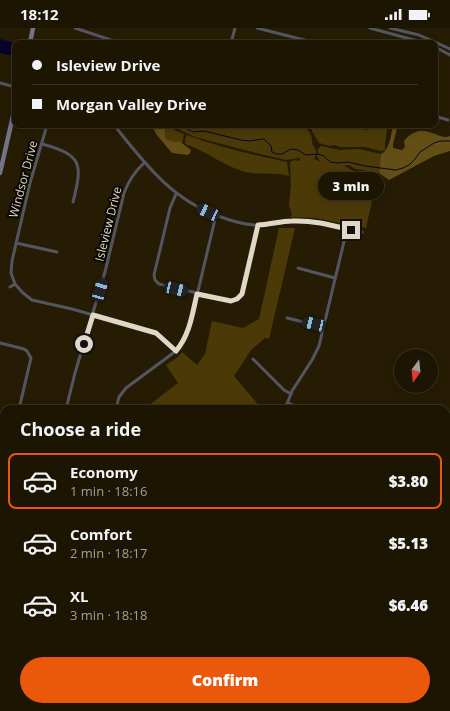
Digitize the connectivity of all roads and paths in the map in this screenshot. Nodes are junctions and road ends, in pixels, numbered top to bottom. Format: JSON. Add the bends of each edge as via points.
{"nodes":[{"id":1,"x":33,"y":28,"type":"edge"},
{"id":2,"x":75,"y":28,"type":"edge"},
{"id":3,"x":235,"y":28,"type":"edge"},
{"id":4,"x":257,"y":28,"type":"edge"},
{"id":5,"x":370,"y":28,"type":"edge"},
{"id":6,"x":390,"y":28,"type":"edge"},
{"id":7,"x":31,"y":40,"type":"edge"},
{"id":8,"x":111,"y":40,"type":"edge"},
{"id":9,"x":232,"y":40,"type":"edge"},
{"id":10,"x":304,"y":40,"type":"edge"},
{"id":11,"x":414,"y":40,"type":"edge"},
{"id":12,"x":430,"y":40,"type":"edge"},
{"id":13,"x":438,"y":44,"type":"edge"},
{"id":14,"x":438,"y":49,"type":"edge"},
{"id":15,"x":450,"y":49,"type":"edge"},
{"id":16,"x":450,"y":55,"type":"edge"},
{"id":17,"x":0,"y":83,"type":"edge"},
{"id":18,"x":12,"y":85,"type":"edge"},
{"id":19,"x":438,"y":117,"type":"edge"},
{"id":20,"x":12,"y":120,"type":"edge"},
{"id":21,"x":448,"y":120,"type":"dead end"},
{"id":22,"x":46,"y":128,"type":"edge"},
{"id":23,"x":116,"y":128,"type":"edge"},
{"id":24,"x":42,"y":144,"type":"junction"},
{"id":25,"x":144,"y":162,"type":"junction"},
{"id":26,"x":0,"y":173,"type":"edge"},
{"id":27,"x":176,"y":194,"type":"junction"},
{"id":28,"x":74,"y":202,"type":"dead end"},
{"id":29,"x":216,"y":215,"type":"junction"},
{"id":30,"x":258,"y":225,"type":"junction"},
{"id":31,"x":347,"y":229,"type":"junction"},
{"id":32,"x":362,"y":232,"type":"dead end"},
{"id":33,"x":16,"y":244,"type":"junction"},
{"id":34,"x":57,"y":252,"type":"dead end"},
{"id":35,"x":298,"y":268,"type":"dead end"},
{"id":36,"x":336,"y":278,"type":"junction"},
{"id":37,"x":15,"y":284,"type":"junction"},
{"id":38,"x":10,"y":287,"type":"dead end"},
{"id":39,"x":197,"y":294,"type":"junction"},
{"id":40,"x":93,"y":315,"type":"junction"},
{"id":41,"x":287,"y":318,"type":"dead end"},
{"id":42,"x":324,"y":327,"type":"junction"},
{"id":43,"x":0,"y":343,"type":"edge"},
{"id":44,"x":176,"y":351,"type":"junction"},
{"id":45,"x":253,"y":359,"type":"dead end"},
{"id":46,"x":291,"y":394,"type":"junction"},
{"id":47,"x":288,"y":403,"type":"joint"},
{"id":48,"x":20,"y":405,"type":"edge"},
{"id":49,"x":67,"y":405,"type":"edge"},
{"id":50,"x":117,"y":405,"type":"edge"},
{"id":51,"x":293,"y":405,"type":"edge"},
{"id":52,"x":450,"y":459,"type":"edge"},
{"id":53,"x":450,"y":463,"type":"edge"},
{"id":54,"x":299,"y":711,"type":"edge"},
{"id":55,"x":305,"y":711,"type":"edge"}],
"edges":[{"from":1,"to":7,"type":"street"},
{"from":2,"to":8,"type":"street"},
{"from":3,"to":9,"type":"street"},
{"from":4,"to":10,"type":"street"},
{"from":5,"to":11,"type":"street"},
{"from":6,"to":12,"type":"street"},
{"from":13,"to":15,"type":"street"},
{"from":14,"to":16,"type":"street"},
{"from":17,"to":18,"type":"street"},
{"from":19,"to":21,"type":"street"},
{"from":20,"to":26,"type":"street"},
{"from":22,"to":24,"type":"street","name":"Windsor Drive"},
{"from":23,"to":25,"type":"street"},
{"from":24,"to":28,"type":"street","via":[[68,152],[74,159],[79,175]]},
{"from":24,"to":33,"type":"street","name":"Windsor Drive"},
{"from":25,"to":27,"type":"street"},
{"from":25,"to":40,"type":"street","name":"Isleview Drive","via":[[130,178],[124,194]]},
{"from":27,"to":29,"type":"street"},
{"from":27,"to":39,"type":"street","via":[[170,208],[155,280],[159,284]]},
{"from":29,"to":30,"type":"street","via":[[239,223]]},
{"from":29,"to":39,"type":"street"},
{"from":30,"to":31,"type":"street","via":[[304,221]]},
{"from":30,"to":39,"type":"street","via":[[242,294],[231,301]]},
{"from":31,"to":32,"type":"street"},
{"from":31,"to":36,"type":"street"},
{"from":33,"to":34,"type":"street"},
{"from":33,"to":37,"type":"street","name":"Windsor Drive","via":[[11,268]]},
{"from":35,"to":36,"type":"street"},
{"from":36,"to":42,"type":"street"},
{"from":37,"to":38,"type":"street"},
{"from":37,"to":40,"type":"street","via":[[32,300]]},
{"from":39,"to":44,"type":"street","via":[[189,330]]},
{"from":40,"to":44,"type":"street","via":[[156,333]]},
{"from":40,"to":49,"type":"street","name":"Isleview Drive"},
{"from":41,"to":42,"type":"street"},
{"from":42,"to":46,"type":"street","via":[[316,353]]},
{"from":43,"to":48,"type":"street","via":[[24,349],[31,358]]},
{"from":44,"to":50,"type":"street","via":[[126,388]]},
{"from":45,"to":46,"type":"street"},
{"from":46,"to":47,"type":"street"},
{"from":47,"to":51,"type":"street"},
{"from":52,"to":53,"type":"street"},
{"from":54,"to":55,"type":"street"}]}
